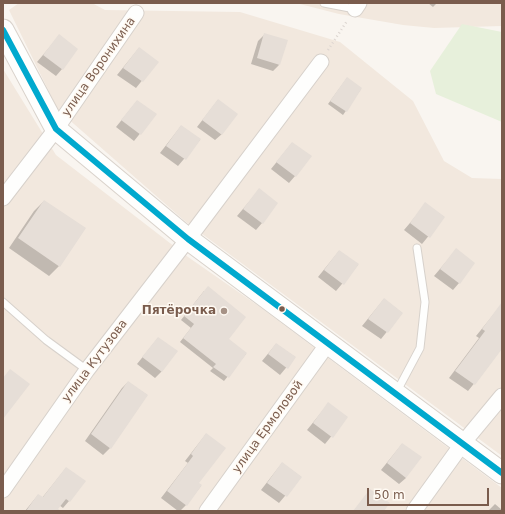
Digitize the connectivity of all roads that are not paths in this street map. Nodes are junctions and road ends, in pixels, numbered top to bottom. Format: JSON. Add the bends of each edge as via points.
{"nodes":[{"id":1,"x":324,"y":3,"type":"edge"},
{"id":2,"x":357,"y":6,"type":"edge"},
{"id":3,"x":136,"y":13,"type":"dead end"},
{"id":4,"x":3,"y":30,"type":"edge"},
{"id":5,"x":321,"y":62,"type":"road end"},
{"id":6,"x":56,"y":129,"type":"junction"},
{"id":7,"x":3,"y":198,"type":"edge"},
{"id":8,"x":188,"y":239,"type":"junction"},
{"id":9,"x":416,"y":248,"type":"dead end"},
{"id":10,"x":3,"y":302,"type":"edge"},
{"id":11,"x":328,"y":342,"type":"junction"},
{"id":12,"x":87,"y":370,"type":"junction"},
{"id":13,"x":396,"y":393,"type":"junction"},
{"id":14,"x":502,"y":396,"type":"edge"},
{"id":15,"x":463,"y":443,"type":"junction"},
{"id":16,"x":502,"y":473,"type":"edge"},
{"id":17,"x":3,"y":490,"type":"edge"},
{"id":18,"x":207,"y":511,"type":"edge"},
{"id":19,"x":414,"y":511,"type":"edge"}],
"edges":[{"from":1,"to":2,"type":"lane"},
{"from":3,"to":6,"type":"street","name":"улица Воронихина"},
{"from":4,"to":6,"type":"street"},
{"from":5,"to":8,"type":"street","name":"улица Кутузова"},
{"from":6,"to":7,"type":"street","name":"улица Воронихина"},
{"from":6,"to":8,"type":"street"},
{"from":8,"to":11,"type":"street"},
{"from":8,"to":12,"type":"street","name":"улица Кутузова"},
{"from":9,"to":13,"type":"lane","via":[[425,302],[420,348]]},
{"from":10,"to":12,"type":"lane","via":[[46,340]]},
{"from":11,"to":13,"type":"street"},
{"from":11,"to":18,"type":"street","name":"улица Ермоловой"},
{"from":12,"to":17,"type":"street","name":"улица Кутузова"},
{"from":13,"to":15,"type":"street"},
{"from":14,"to":15,"type":"street"},
{"from":15,"to":16,"type":"street"},
{"from":15,"to":19,"type":"street"}]}
